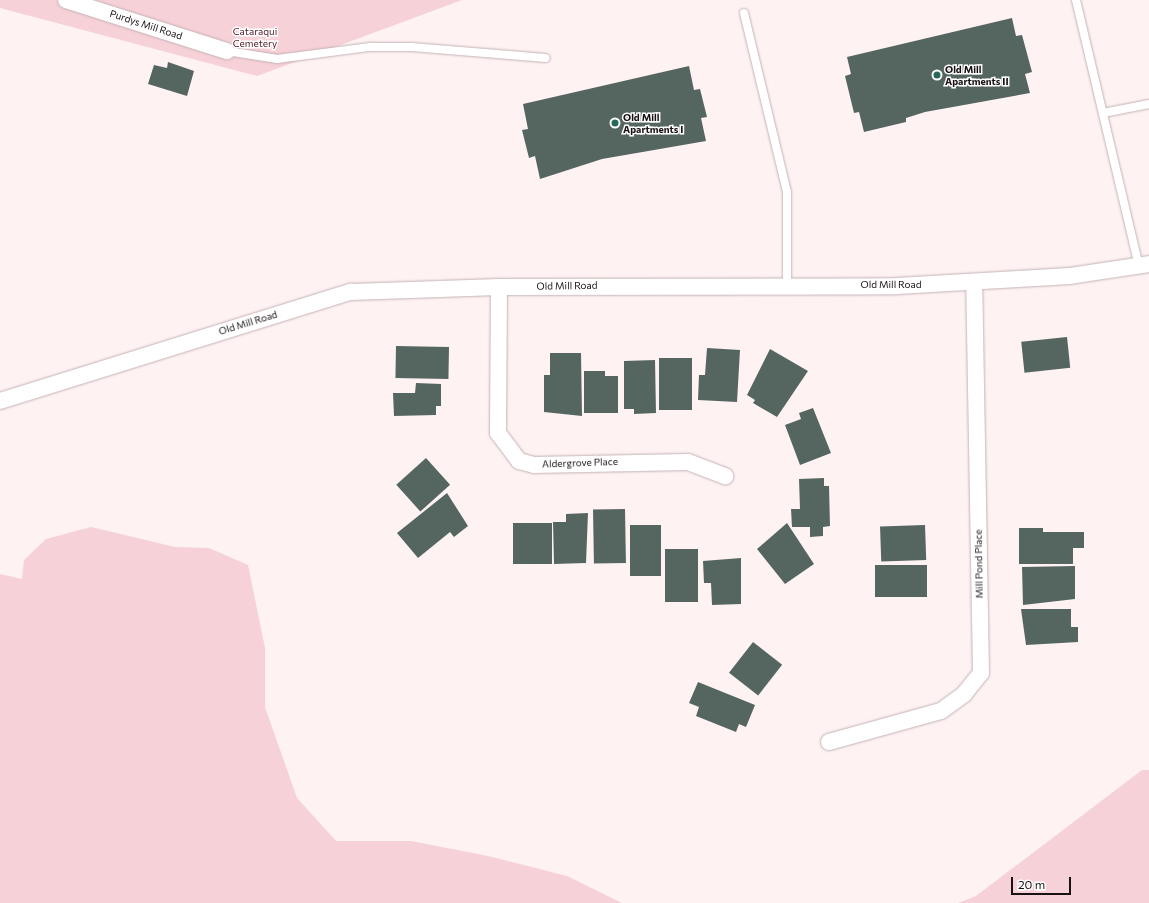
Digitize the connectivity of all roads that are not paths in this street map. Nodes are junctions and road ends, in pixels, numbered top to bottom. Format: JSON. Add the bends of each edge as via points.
{"nodes":[{"id":1,"x":66,"y":0,"type":"edge"},
{"id":2,"x":1076,"y":0,"type":"edge"},
{"id":3,"x":744,"y":13,"type":"dead end"},
{"id":4,"x":227,"y":51,"type":"joint"},
{"id":5,"x":546,"y":58,"type":"dead end"},
{"id":6,"x":1149,"y":104,"type":"edge"},
{"id":7,"x":1103,"y":113,"type":"junction"},
{"id":8,"x":1144,"y":265,"type":"edge"},
{"id":9,"x":974,"y":283,"type":"junction"},
{"id":10,"x":787,"y":284,"type":"junction"},
{"id":11,"x":499,"y":286,"type":"junction"},
{"id":12,"x":0,"y":401,"type":"edge"},
{"id":13,"x":725,"y":476,"type":"dead end"},
{"id":14,"x":829,"y":742,"type":"dead end"}],
"edges":[{"from":1,"to":4,"type":"street","name":"Purdys Mill Road"},
{"from":2,"to":7,"type":"lane"},
{"from":3,"to":10,"type":"lane","via":[[787,192]]},
{"from":4,"to":5,"type":"lane","via":[[277,59],[370,47],[412,47]]},
{"from":6,"to":7,"type":"lane"},
{"from":7,"to":8,"type":"lane"},
{"from":8,"to":9,"type":"street","name":"Old Mill Road"},
{"from":9,"to":10,"type":"street","name":"Old Mill Road"},
{"from":9,"to":14,"type":"street","name":"Mill Pond Place","via":[[981,674],[964,694],[941,711]]},
{"from":10,"to":11,"type":"street","name":"Old Mill Road"},
{"from":11,"to":12,"type":"street","name":"Old Mill Road","via":[[378,289],[332,297]]},
{"from":11,"to":13,"type":"street","name":"Aldergrove Place","via":[[497,426],[507,450],[519,461],[534,465],[688,462]]}]}
